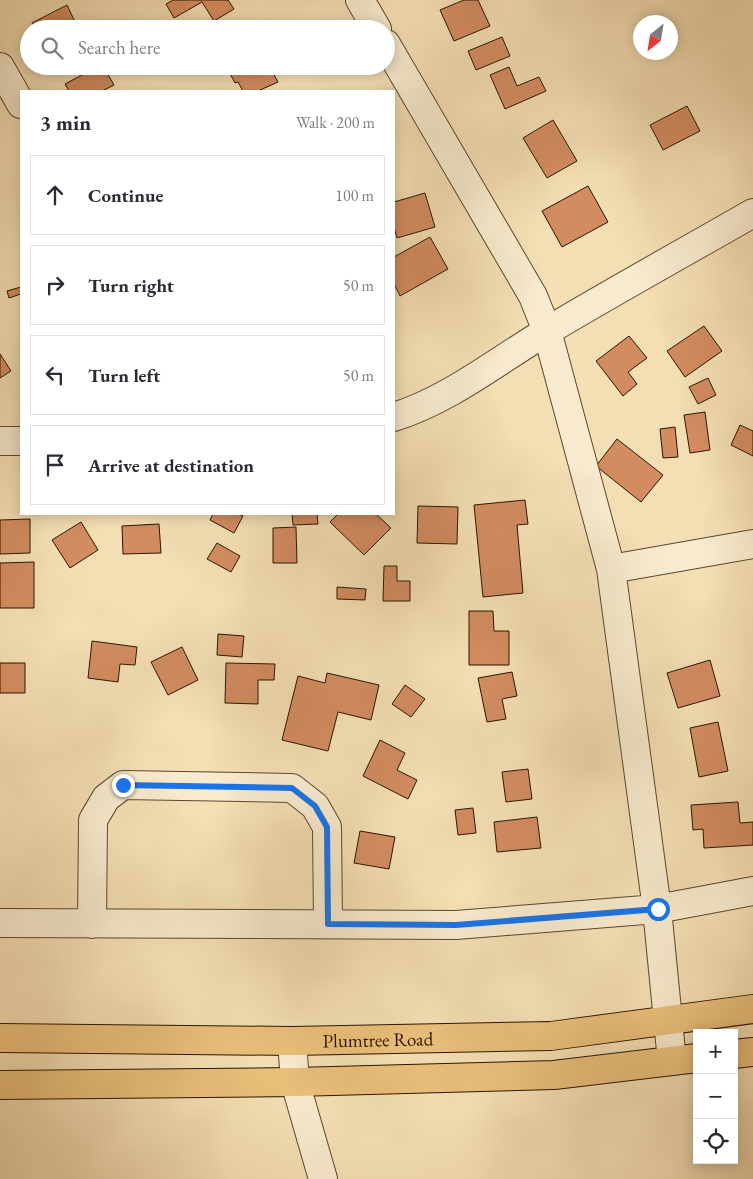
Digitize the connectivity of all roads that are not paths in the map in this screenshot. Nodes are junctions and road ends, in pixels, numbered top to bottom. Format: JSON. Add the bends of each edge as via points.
{"nodes":[{"id":1,"x":360,"y":0,"type":"edge"},
{"id":2,"x":372,"y":20,"type":"edge"},
{"id":3,"x":395,"y":59,"type":"edge"},
{"id":4,"x":0,"y":67,"type":"edge"},
{"id":5,"x":20,"y":102,"type":"edge"},
{"id":6,"x":753,"y":213,"type":"edge"},
{"id":7,"x":548,"y":331,"type":"junction"},
{"id":8,"x":395,"y":417,"type":"edge"},
{"id":9,"x":0,"y":441,"type":"edge"},
{"id":10,"x":20,"y":441,"type":"edge"},
{"id":11,"x":753,"y":544,"type":"edge"},
{"id":12,"x":611,"y":568,"type":"junction"},
{"id":13,"x":753,"y":891,"type":"edge"},
{"id":14,"x":658,"y":909,"type":"junction"},
{"id":15,"x":0,"y":923,"type":"edge"},
{"id":16,"x":92,"y":924,"type":"junction"},
{"id":17,"x":328,"y":924,"type":"junction"},
{"id":18,"x":753,"y":1009,"type":"edge"},
{"id":19,"x":668,"y":1021,"type":"junction"},
{"id":20,"x":0,"y":1038,"type":"edge"},
{"id":21,"x":292,"y":1041,"type":"junction"},
{"id":22,"x":753,"y":1052,"type":"edge"},
{"id":23,"x":738,"y":1054,"type":"edge"},
{"id":24,"x":684,"y":1060,"type":"edge"},
{"id":25,"x":295,"y":1082,"type":"junction"},
{"id":26,"x":0,"y":1085,"type":"edge"},
{"id":27,"x":322,"y":1179,"type":"edge"}],
"edges":[{"from":1,"to":2,"type":"street"},
{"from":3,"to":7,"type":"street","via":[[533,296]]},
{"from":4,"to":5,"type":"street"},
{"from":6,"to":7,"type":"street"},
{"from":7,"to":8,"type":"street","via":[[485,372]]},
{"from":7,"to":12,"type":"street"},
{"from":9,"to":10,"type":"street"},
{"from":11,"to":12,"type":"street"},
{"from":12,"to":14,"type":"street"},
{"from":13,"to":14,"type":"street"},
{"from":14,"to":17,"type":"street","via":[[456,925]]},
{"from":14,"to":19,"type":"street"},
{"from":15,"to":16,"type":"street"},
{"from":16,"to":17,"type":"street"},
{"from":16,"to":17,"type":"street","via":[[93,820],[106,798],[123,785],[292,788],[315,806],[327,827]]},
{"from":18,"to":19,"type":"highway","name":"Plumtree Road"},
{"from":19,"to":21,"type":"highway","name":"Plumtree Road","via":[[551,1036]]},
{"from":19,"to":24,"type":"street"},
{"from":20,"to":21,"type":"highway","name":"Plumtree Road"},
{"from":21,"to":25,"type":"street"},
{"from":22,"to":23,"type":"highway"},
{"from":24,"to":25,"type":"highway","via":[[554,1075]]},
{"from":25,"to":26,"type":"highway"},
{"from":25,"to":27,"type":"street"}]}
